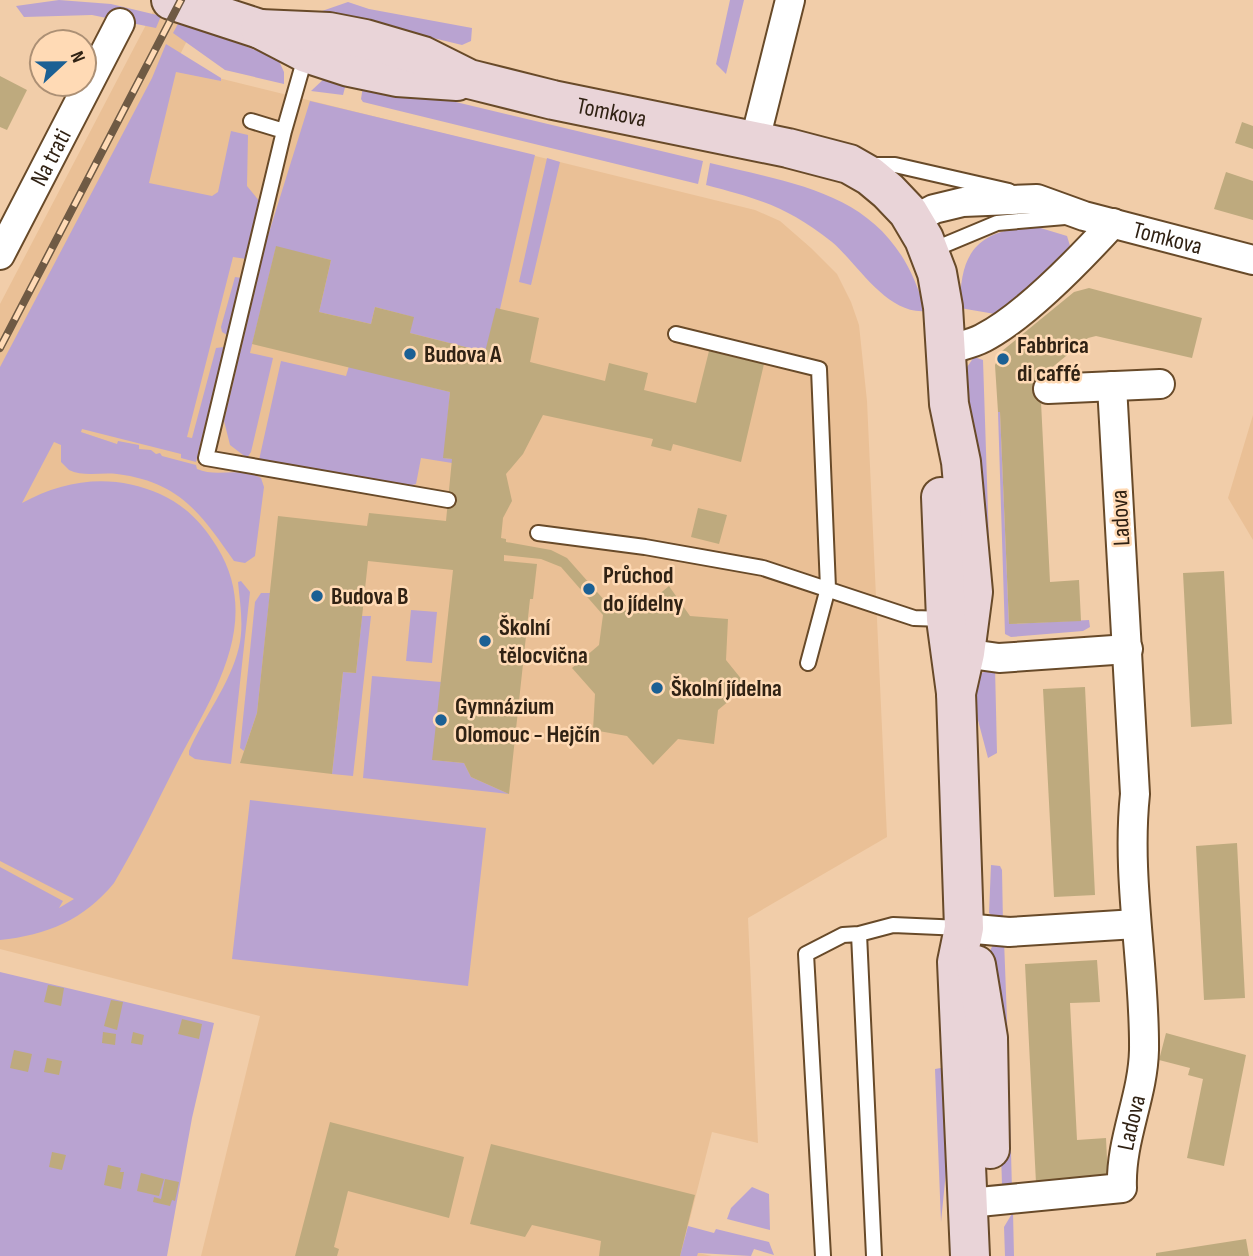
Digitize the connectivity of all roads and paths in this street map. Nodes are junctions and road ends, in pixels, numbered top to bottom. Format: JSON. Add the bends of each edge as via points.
{"nodes":[{"id":1,"x":171,"y":0,"type":"edge"},
{"id":2,"x":790,"y":0,"type":"edge"},
{"id":3,"x":120,"y":23,"type":"dead end"},
{"id":4,"x":260,"y":29,"type":"junction"},
{"id":5,"x":306,"y":53,"type":"junction"},
{"id":6,"x":469,"y":79,"type":"junction"},
{"id":7,"x":251,"y":121,"type":"dead end"},
{"id":8,"x":284,"y":131,"type":"junction"},
{"id":9,"x":755,"y":140,"type":"junction"},
{"id":10,"x":855,"y":167,"type":"junction"},
{"id":11,"x":1037,"y":199,"type":"junction"},
{"id":12,"x":1084,"y":216,"type":"junction"},
{"id":13,"x":1112,"y":223,"type":"junction"},
{"id":14,"x":921,"y":236,"type":"junction"},
{"id":15,"x":0,"y":255,"type":"edge"},
{"id":16,"x":1253,"y":260,"type":"edge"},
{"id":17,"x":676,"y":334,"type":"dead end"},
{"id":18,"x":947,"y":350,"type":"junction"},
{"id":19,"x":1160,"y":384,"type":"dead end"},
{"id":20,"x":1112,"y":386,"type":"junction"},
{"id":21,"x":1048,"y":389,"type":"dead end"},
{"id":22,"x":448,"y":500,"type":"dead end"},
{"id":23,"x":538,"y":533,"type":"dead end"},
{"id":24,"x":828,"y":588,"type":"junction"},
{"id":25,"x":953,"y":641,"type":"junction"},
{"id":26,"x":1128,"y":649,"type":"junction"},
{"id":27,"x":808,"y":663,"type":"dead end"},
{"id":28,"x":1136,"y":925,"type":"junction"},
{"id":29,"x":964,"y":928,"type":"junction"},
{"id":30,"x":859,"y":934,"type":"junction"},
{"id":31,"x":980,"y":1202,"type":"junction"},
{"id":32,"x":822,"y":1256,"type":"edge"},
{"id":33,"x":874,"y":1256,"type":"edge"},
{"id":34,"x":970,"y":1256,"type":"edge"},
{"id":35,"x":991,"y":1256,"type":"edge"}],
"edges":[{"from":1,"to":4,"type":"main road","name":"Tomkova"},
{"from":2,"to":9,"type":"street"},
{"from":3,"to":15,"type":"street","name":"Na trati"},
{"from":4,"to":5,"type":"main road","name":"Tomkova"},
{"from":4,"to":6,"type":"main road","name":"Tomkova","via":[[330,32],[365,39],[423,56]]},
{"from":5,"to":6,"type":"main road","name":"Tomkova","via":[[397,77]]},
{"from":5,"to":8,"type":"lane"},
{"from":6,"to":9,"type":"main road","name":"Tomkova"},
{"from":7,"to":8,"type":"lane"},
{"from":8,"to":22,"type":"lane","via":[[206,458]]},
{"from":9,"to":10,"type":"main road","name":"Tomkova"},
{"from":10,"to":11,"type":"lane","name":"Tomkova","via":[[895,165]]},
{"from":10,"to":14,"type":"main road","name":"Tomkova","via":[[888,191]]},
{"from":11,"to":12,"type":"street","name":"Tomkova"},
{"from":11,"to":14,"type":"street","name":"Tomkova","via":[[963,202],[934,209]]},
{"from":12,"to":13,"type":"street","name":"Tomkova"},
{"from":12,"to":14,"type":"lane","name":"Tomkova","via":[[1007,220],[974,231]]},
{"from":13,"to":16,"type":"street","name":"Tomkova"},
{"from":13,"to":18,"type":"street","via":[[1079,260],[1001,327]]},
{"from":14,"to":18,"type":"main road","via":[[940,284]]},
{"from":17,"to":24,"type":"lane","via":[[819,369]]},
{"from":18,"to":25,"type":"main road","via":[[973,592]]},
{"from":19,"to":20,"type":"street"},
{"from":20,"to":21,"type":"street"},
{"from":20,"to":26,"type":"street","name":"Ladova"},
{"from":23,"to":24,"type":"lane","via":[[763,568]]},
{"from":24,"to":25,"type":"lane","via":[[900,612]]},
{"from":24,"to":27,"type":"lane"},
{"from":25,"to":26,"type":"street","via":[[999,658]]},
{"from":25,"to":29,"type":"main road"},
{"from":26,"to":28,"type":"street","name":"Ladova"},
{"from":28,"to":29,"type":"street","via":[[1009,932]]},
{"from":28,"to":31,"type":"street","name":"Ladova","via":[[1144,1051],[1124,1150],[1122,1188]]},
{"from":29,"to":30,"type":"lane","via":[[893,925]]},
{"from":29,"to":31,"type":"main road","via":[[977,971],[988,1038]]},
{"from":30,"to":32,"type":"lane","via":[[843,935],[806,954]]},
{"from":30,"to":33,"type":"lane"},
{"from":31,"to":34,"type":"main road"},
{"from":31,"to":35,"type":"main road"}]}
